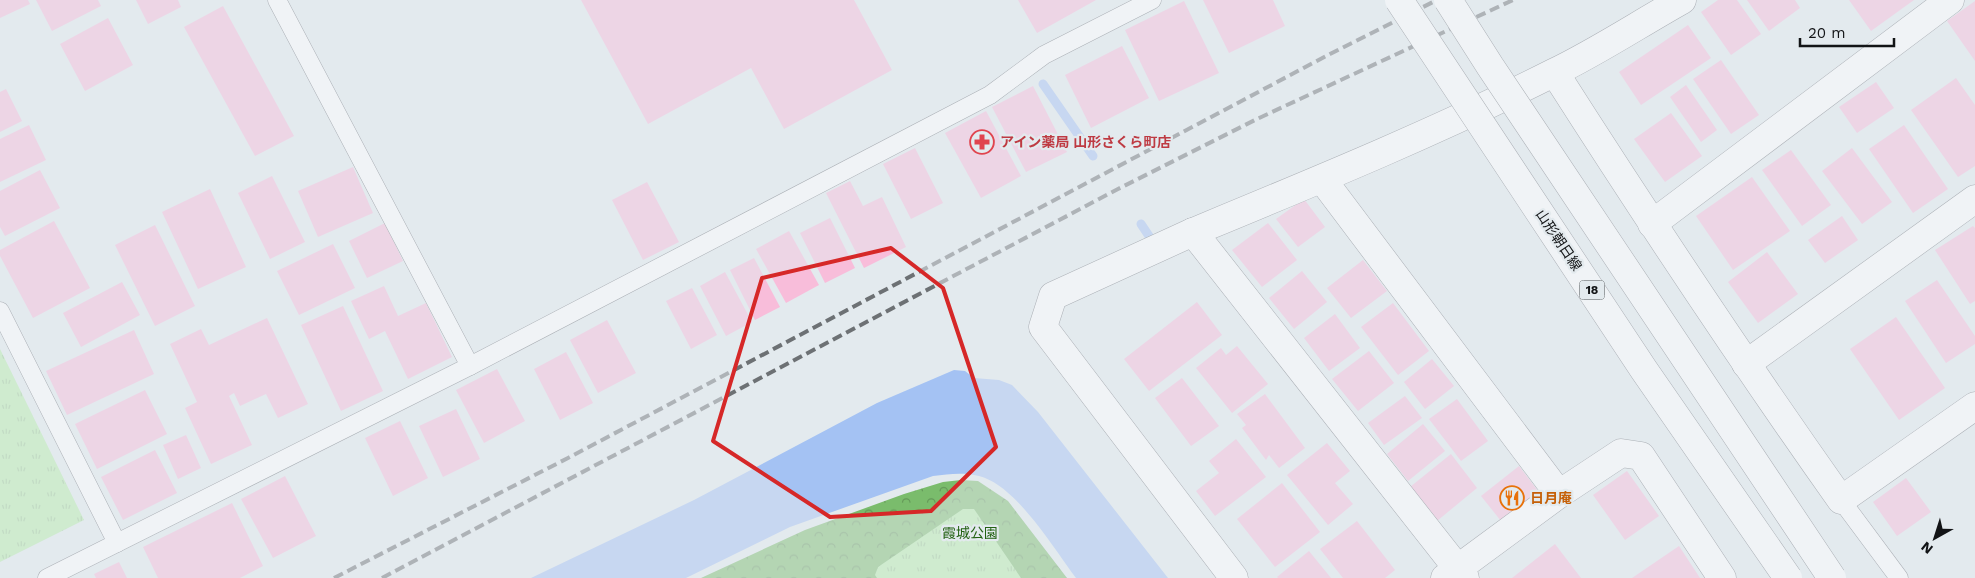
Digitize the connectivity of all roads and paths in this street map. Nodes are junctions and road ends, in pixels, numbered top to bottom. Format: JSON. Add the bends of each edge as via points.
{"nodes":[{"id":1,"x":277,"y":0,"type":"edge"},
{"id":2,"x":1152,"y":0,"type":"edge"},
{"id":3,"x":1399,"y":0,"type":"edge"},
{"id":4,"x":1448,"y":0,"type":"edge"},
{"id":5,"x":1682,"y":0,"type":"edge"},
{"id":6,"x":1950,"y":0,"type":"edge"},
{"id":7,"x":1555,"y":73,"type":"junction"},
{"id":8,"x":1322,"y":179,"type":"junction"},
{"id":9,"x":1975,"y":199,"type":"edge"},
{"id":10,"x":1652,"y":224,"type":"junction"},
{"id":11,"x":1193,"y":232,"type":"junction"},
{"id":12,"x":0,"y":311,"type":"edge"},
{"id":13,"x":1746,"y":364,"type":"junction"},
{"id":14,"x":470,"y":366,"type":"junction"},
{"id":15,"x":1972,"y":414,"type":"edge"},
{"id":16,"x":1559,"y":494,"type":"junction"},
{"id":17,"x":1841,"y":500,"type":"junction"},
{"id":18,"x":117,"y":543,"type":"junction"},
{"id":19,"x":1456,"y":575,"type":"edge"},
{"id":20,"x":47,"y":578,"type":"edge"},
{"id":21,"x":1234,"y":578,"type":"edge"},
{"id":22,"x":1722,"y":578,"type":"edge"},
{"id":23,"x":1788,"y":578,"type":"edge"},
{"id":24,"x":1832,"y":578,"type":"edge"},
{"id":25,"x":1899,"y":578,"type":"edge"}],
"edges":[{"from":1,"to":14,"type":"lane"},
{"from":2,"to":14,"type":"lane","via":[[1044,55],[990,95]]},
{"from":3,"to":23,"type":"street","name":"山形朝日線","number":"18","bridge":true,"via":[[1644,370]]},
{"from":4,"to":24,"type":"street","bridge":true},
{"from":5,"to":7,"type":"street"},
{"from":6,"to":10,"type":"street"},
{"from":7,"to":8,"type":"street"},
{"from":7,"to":10,"type":"street"},
{"from":8,"to":11,"type":"street"},
{"from":8,"to":16,"type":"street"},
{"from":9,"to":13,"type":"street"},
{"from":10,"to":13,"type":"street"},
{"from":11,"to":19,"type":"street"},
{"from":11,"to":21,"type":"street","via":[[1053,296],[1043,327]]},
{"from":12,"to":18,"type":"lane"},
{"from":13,"to":17,"type":"street"},
{"from":14,"to":18,"type":"lane"},
{"from":15,"to":17,"type":"street"},
{"from":16,"to":19,"type":"street"},
{"from":16,"to":22,"type":"street","via":[[1621,453],[1641,456]]},
{"from":17,"to":25,"type":"lane"},
{"from":18,"to":20,"type":"lane"}]}
